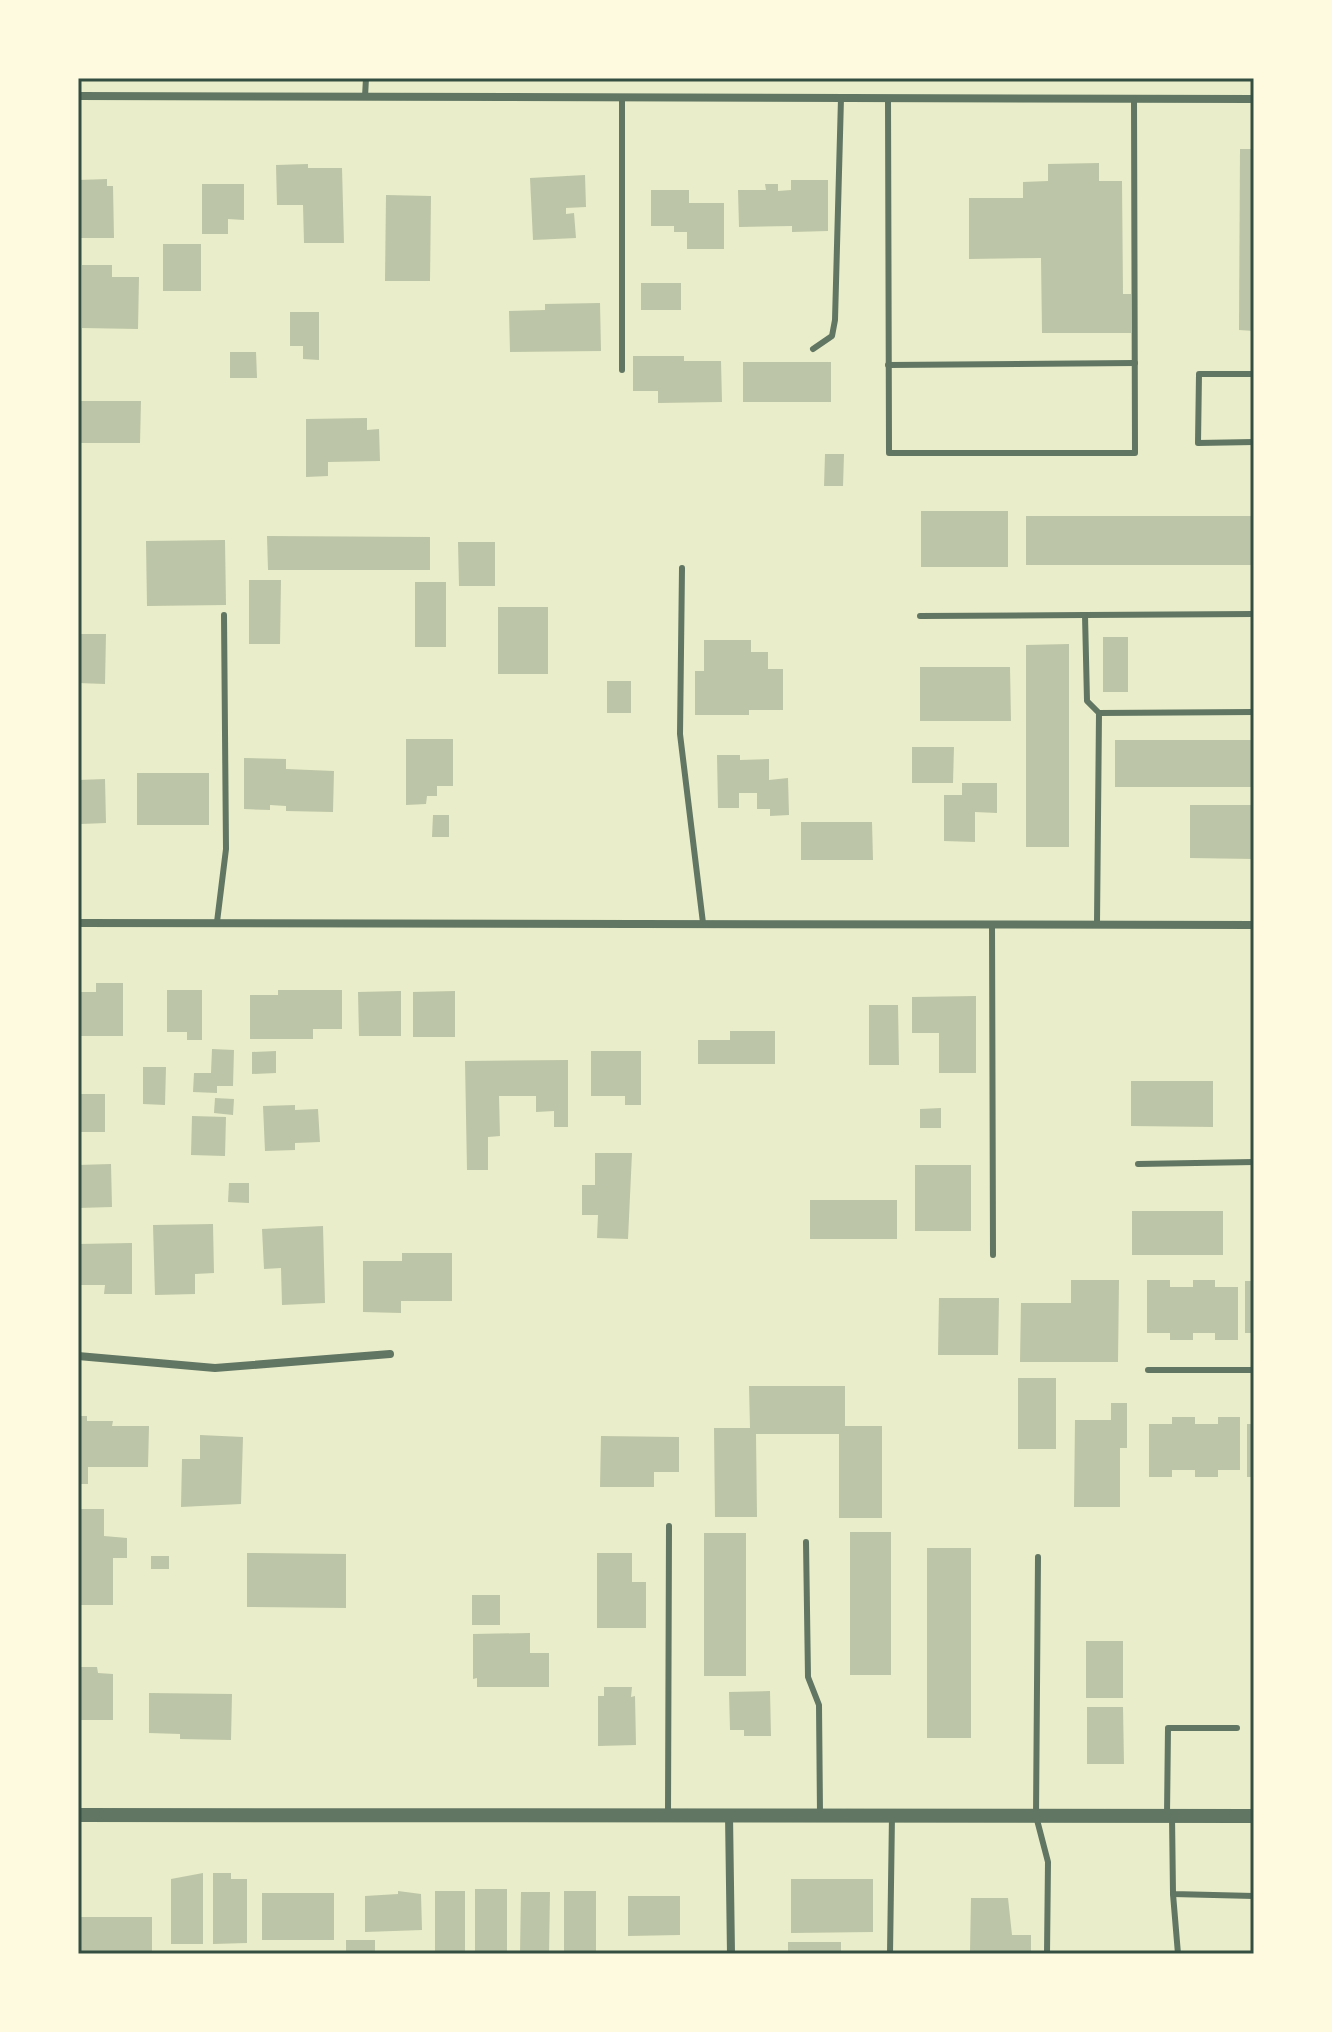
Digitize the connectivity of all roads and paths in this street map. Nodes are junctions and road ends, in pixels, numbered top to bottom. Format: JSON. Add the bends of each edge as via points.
{"nodes":[{"id":1,"x":366,"y":78,"type":"edge"},
{"id":2,"x":78,"y":96,"type":"edge"},
{"id":3,"x":365,"y":97,"type":"junction"},
{"id":4,"x":622,"y":98,"type":"junction"},
{"id":5,"x":841,"y":98,"type":"junction"},
{"id":6,"x":888,"y":98,"type":"junction"},
{"id":7,"x":1134,"y":99,"type":"junction"},
{"id":8,"x":1254,"y":99,"type":"edge"},
{"id":9,"x":813,"y":349,"type":"dead end"},
{"id":10,"x":1135,"y":363,"type":"junction"},
{"id":11,"x":888,"y":365,"type":"junction"},
{"id":12,"x":622,"y":370,"type":"dead end"},
{"id":13,"x":1254,"y":374,"type":"edge"},
{"id":14,"x":1254,"y":442,"type":"edge"},
{"id":15,"x":682,"y":568,"type":"dead end"},
{"id":16,"x":1254,"y":614,"type":"edge"},
{"id":17,"x":224,"y":615,"type":"dead end"},
{"id":18,"x":1085,"y":615,"type":"junction"},
{"id":19,"x":920,"y":616,"type":"dead end"},
{"id":20,"x":1254,"y":712,"type":"edge"},
{"id":21,"x":1099,"y":713,"type":"junction"},
{"id":22,"x":217,"y":922,"type":"junction"},
{"id":23,"x":78,"y":923,"type":"edge"},
{"id":24,"x":703,"y":923,"type":"junction"},
{"id":25,"x":992,"y":924,"type":"junction"},
{"id":26,"x":1097,"y":924,"type":"junction"},
{"id":27,"x":1254,"y":925,"type":"edge"},
{"id":28,"x":1254,"y":1162,"type":"edge"},
{"id":29,"x":1138,"y":1164,"type":"dead end"},
{"id":30,"x":993,"y":1255,"type":"dead end"},
{"id":31,"x":390,"y":1354,"type":"dead end"},
{"id":32,"x":78,"y":1356,"type":"edge"},
{"id":33,"x":1148,"y":1370,"type":"dead end"},
{"id":34,"x":1254,"y":1370,"type":"edge"},
{"id":35,"x":669,"y":1526,"type":"dead end"},
{"id":36,"x":806,"y":1542,"type":"dead end"},
{"id":37,"x":1038,"y":1557,"type":"dead end"},
{"id":38,"x":1237,"y":1728,"type":"dead end"},
{"id":39,"x":668,"y":1814,"type":"junction"},
{"id":40,"x":729,"y":1814,"type":"junction"},
{"id":41,"x":820,"y":1814,"type":"junction"},
{"id":42,"x":78,"y":1815,"type":"edge"},
{"id":43,"x":892,"y":1815,"type":"junction"},
{"id":44,"x":1036,"y":1816,"type":"junction"},
{"id":45,"x":1169,"y":1816,"type":"junction"},
{"id":46,"x":1254,"y":1816,"type":"edge"},
{"id":47,"x":1173,"y":1894,"type":"junction"},
{"id":48,"x":1254,"y":1896,"type":"edge"},
{"id":49,"x":731,"y":1954,"type":"edge"},
{"id":50,"x":890,"y":1954,"type":"edge"},
{"id":51,"x":1047,"y":1954,"type":"edge"},
{"id":52,"x":1178,"y":1954,"type":"edge"}],
"edges":[{"from":1,"to":3,"type":"lane"},
{"from":2,"to":3,"type":"street"},
{"from":3,"to":4,"type":"street"},
{"from":4,"to":5,"type":"street"},
{"from":4,"to":12,"type":"lane"},
{"from":5,"to":6,"type":"street"},
{"from":5,"to":9,"type":"lane","via":[[835,320],[832,336]]},
{"from":6,"to":7,"type":"street"},
{"from":6,"to":11,"type":"lane"},
{"from":7,"to":8,"type":"street"},
{"from":7,"to":10,"type":"lane"},
{"from":10,"to":11,"type":"lane"},
{"from":10,"to":11,"type":"lane","via":[[1135,453],[889,453]]},
{"from":13,"to":14,"type":"lane","via":[[1199,374],[1198,443]]},
{"from":15,"to":24,"type":"lane","via":[[680,734]]},
{"from":16,"to":18,"type":"lane"},
{"from":17,"to":22,"type":"lane","via":[[226,849]]},
{"from":18,"to":19,"type":"lane"},
{"from":18,"to":21,"type":"lane","via":[[1087,701]]},
{"from":20,"to":21,"type":"lane"},
{"from":21,"to":26,"type":"lane"},
{"from":22,"to":23,"type":"street"},
{"from":22,"to":24,"type":"street"},
{"from":24,"to":25,"type":"street"},
{"from":25,"to":26,"type":"street"},
{"from":25,"to":30,"type":"lane"},
{"from":26,"to":27,"type":"street"},
{"from":28,"to":29,"type":"lane"},
{"from":31,"to":32,"type":"street","via":[[215,1368]]},
{"from":33,"to":34,"type":"lane"},
{"from":35,"to":39,"type":"lane"},
{"from":36,"to":41,"type":"lane","via":[[808,1677],[819,1705]]},
{"from":37,"to":44,"type":"lane"},
{"from":38,"to":45,"type":"lane","via":[[1168,1728]]},
{"from":39,"to":40,"type":"street"},
{"from":39,"to":42,"type":"street"},
{"from":40,"to":41,"type":"street"},
{"from":40,"to":49,"type":"street"},
{"from":41,"to":43,"type":"street"},
{"from":43,"to":44,"type":"street"},
{"from":43,"to":50,"type":"lane"},
{"from":44,"to":45,"type":"street"},
{"from":44,"to":51,"type":"lane","via":[[1048,1862]]},
{"from":45,"to":46,"type":"street"},
{"from":45,"to":47,"type":"lane"},
{"from":47,"to":48,"type":"lane"},
{"from":47,"to":52,"type":"lane"}]}
